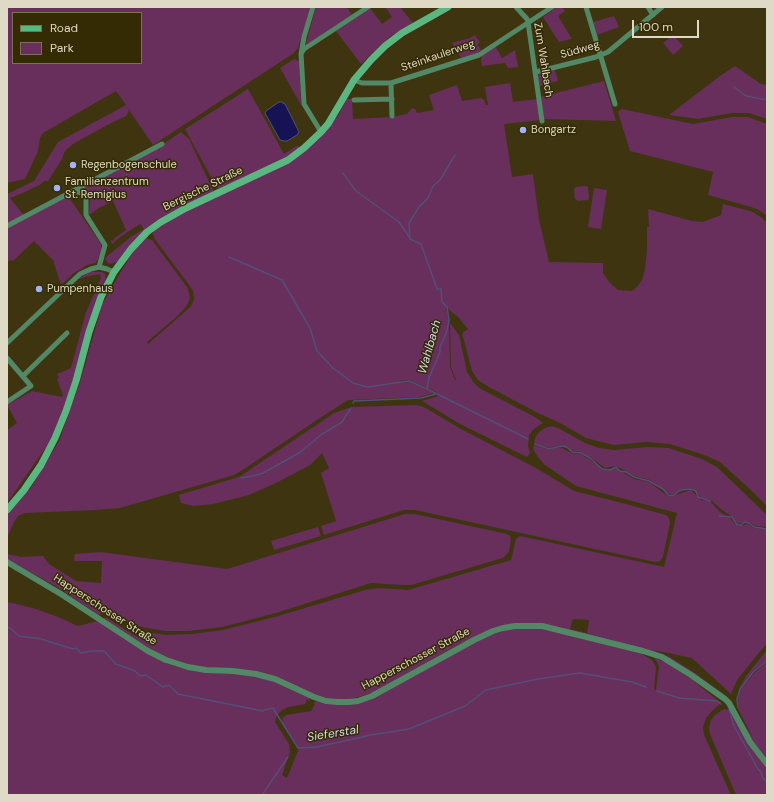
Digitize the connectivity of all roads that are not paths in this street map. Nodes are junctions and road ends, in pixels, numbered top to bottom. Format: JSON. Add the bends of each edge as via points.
{"nodes":[{"id":1,"x":313,"y":7,"type":"edge"},
{"id":2,"x":368,"y":7,"type":"edge"},
{"id":3,"x":448,"y":7,"type":"edge"},
{"id":4,"x":516,"y":7,"type":"edge"},
{"id":5,"x":552,"y":7,"type":"edge"},
{"id":6,"x":586,"y":7,"type":"edge"},
{"id":7,"x":648,"y":7,"type":"edge"},
{"id":8,"x":662,"y":7,"type":"edge"},
{"id":9,"x":653,"y":15,"type":"junction"},
{"id":10,"x":528,"y":22,"type":"junction"},
{"id":11,"x":302,"y":52,"type":"junction"},
{"id":12,"x":601,"y":55,"type":"junction"},
{"id":13,"x":536,"y":72,"type":"junction"},
{"id":14,"x":354,"y":80,"type":"junction"},
{"id":15,"x":391,"y":83,"type":"junction"},
{"id":16,"x":392,"y":99,"type":"junction"},
{"id":17,"x":354,"y":100,"type":"dead end"},
{"id":18,"x":615,"y":104,"type":"dead end"},
{"id":19,"x":392,"y":116,"type":"dead end"},
{"id":20,"x":542,"y":120,"type":"dead end"},
{"id":21,"x":321,"y":132,"type":"junction"},
{"id":22,"x":162,"y":144,"type":"dead end"},
{"id":23,"x":71,"y":192,"type":"junction"},
{"id":24,"x":7,"y":226,"type":"edge"},
{"id":25,"x":99,"y":267,"type":"junction"},
{"id":26,"x":114,"y":272,"type":"junction"},
{"id":27,"x":67,"y":333,"type":"dead end"},
{"id":28,"x":7,"y":343,"type":"edge"},
{"id":29,"x":7,"y":358,"type":"edge"},
{"id":30,"x":23,"y":376,"type":"junction"},
{"id":31,"x":7,"y":402,"type":"edge"},
{"id":32,"x":7,"y":510,"type":"edge"},
{"id":33,"x":7,"y":562,"type":"edge"},
{"id":34,"x":767,"y":764,"type":"edge"}],
"edges":[{"from":1,"to":11,"type":"street"},
{"from":2,"to":11,"type":"street"},
{"from":3,"to":14,"type":"main road","name":"Bergische Straße","via":[[385,46]]},
{"from":4,"to":10,"type":"street","name":"Zum Wahlbach"},
{"from":5,"to":10,"type":"street","name":"Steinkaulerweg"},
{"from":6,"to":12,"type":"street"},
{"from":7,"to":9,"type":"street"},
{"from":8,"to":9,"type":"street","name":"Südweg"},
{"from":9,"to":12,"type":"street","name":"Südweg"},
{"from":10,"to":13,"type":"street","name":"Zum Wahlbach"},
{"from":10,"to":15,"type":"street","name":"Steinkaulerweg","via":[[479,54]]},
{"from":11,"to":21,"type":"street","via":[[304,104]]},
{"from":12,"to":13,"type":"street","name":"Südweg"},
{"from":12,"to":18,"type":"street"},
{"from":13,"to":20,"type":"street","name":"Zum Wahlbach"},
{"from":14,"to":15,"type":"street","name":"Steinkaulerweg","via":[[362,83]]},
{"from":14,"to":21,"type":"main road","name":"Bergische Straße"},
{"from":15,"to":16,"type":"street","name":"Steinkaulerweg"},
{"from":16,"to":17,"type":"street"},
{"from":16,"to":19,"type":"street","name":"Steinkaulerweg"},
{"from":21,"to":26,"type":"main road","name":"Bergische Straße","via":[[288,160],[161,222],[147,232]]},
{"from":22,"to":23,"type":"street"},
{"from":23,"to":24,"type":"street"},
{"from":23,"to":25,"type":"street","via":[[84,194],[86,216],[105,245]]},
{"from":25,"to":26,"type":"street"},
{"from":25,"to":28,"type":"street","via":[[90,268],[80,274]]},
{"from":26,"to":32,"type":"main road","name":"Bergische Straße","via":[[101,297],[76,381],[55,438],[41,465]]},
{"from":27,"to":30,"type":"street"},
{"from":29,"to":30,"type":"street"},
{"from":30,"to":31,"type":"street","via":[[31,386]]},
{"from":33,"to":34,"type":"street","name":"Happerschosser Straße","via":[[166,660],[206,670],[256,674],[275,679],[326,701],[349,702],[372,696],[474,640],[493,631],[515,626],[542,626],[642,651],[662,657],[725,699],[750,742]]}]}
